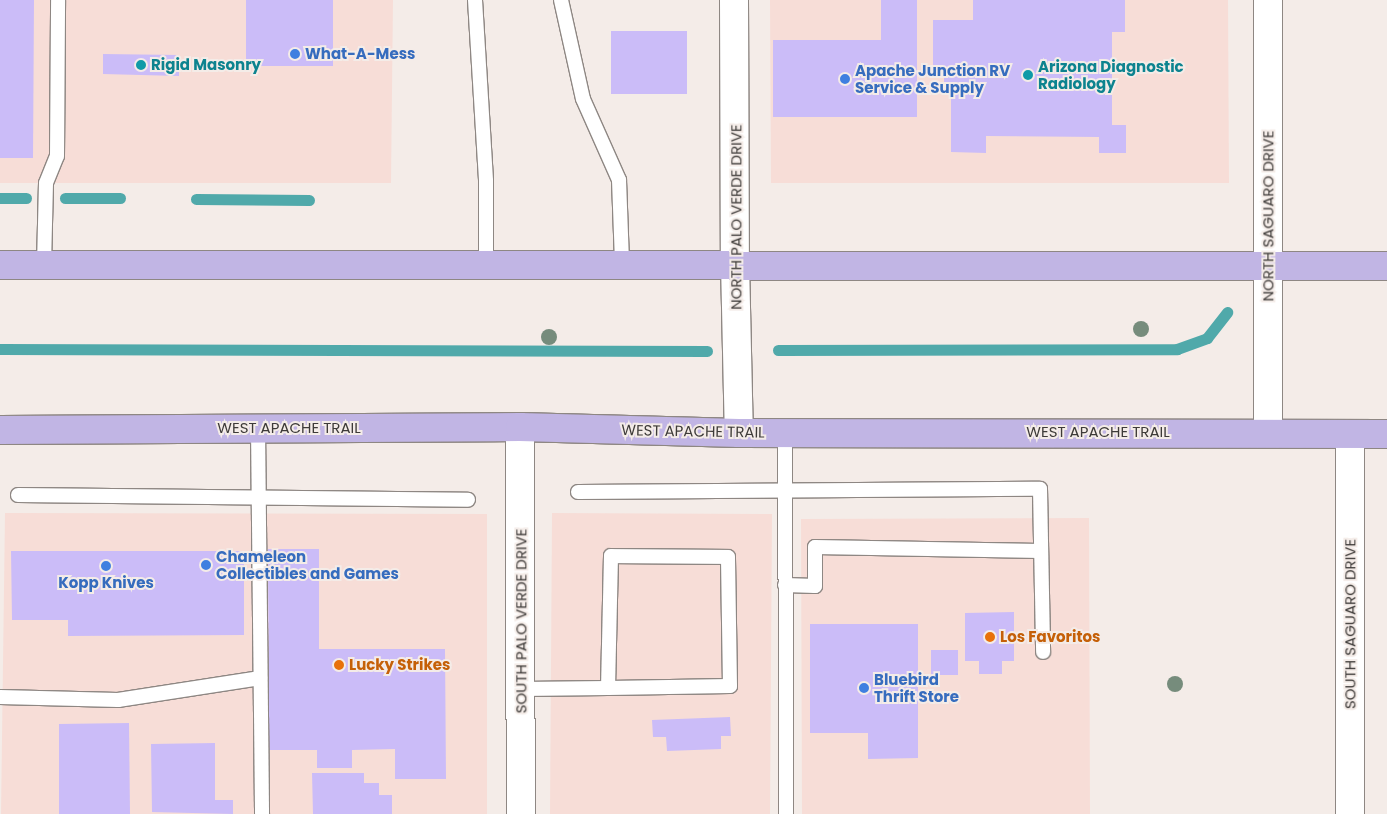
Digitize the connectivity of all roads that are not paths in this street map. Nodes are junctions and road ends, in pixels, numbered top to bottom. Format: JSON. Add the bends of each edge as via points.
{"nodes":[{"id":1,"x":58,"y":0,"type":"edge"},
{"id":2,"x":476,"y":0,"type":"edge"},
{"id":3,"x":561,"y":0,"type":"edge"},
{"id":4,"x":734,"y":0,"type":"edge"},
{"id":5,"x":1268,"y":0,"type":"edge"},
{"id":6,"x":486,"y":263,"type":"junction"},
{"id":7,"x":622,"y":263,"type":"junction"},
{"id":8,"x":735,"y":263,"type":"junction"},
{"id":9,"x":0,"y":265,"type":"edge"},
{"id":10,"x":44,"y":265,"type":"junction"},
{"id":11,"x":1268,"y":266,"type":"junction"},
{"id":12,"x":1387,"y":266,"type":"edge"},
{"id":13,"x":520,"y":427,"type":"junction"},
{"id":14,"x":258,"y":428,"type":"junction"},
{"id":15,"x":0,"y":430,"type":"edge"},
{"id":16,"x":740,"y":433,"type":"junction"},
{"id":17,"x":785,"y":433,"type":"junction"},
{"id":18,"x":1268,"y":433,"type":"junction"},
{"id":19,"x":1350,"y":434,"type":"junction"},
{"id":20,"x":1387,"y":434,"type":"edge"},
{"id":21,"x":785,"y":489,"type":"junction"},
{"id":22,"x":578,"y":492,"type":"dead end"},
{"id":23,"x":18,"y":495,"type":"dead end"},
{"id":24,"x":259,"y":497,"type":"junction"},
{"id":25,"x":468,"y":500,"type":"dead end"},
{"id":26,"x":1041,"y":551,"type":"junction"},
{"id":27,"x":785,"y":585,"type":"junction"},
{"id":28,"x":1043,"y":652,"type":"dead end"},
{"id":29,"x":260,"y":678,"type":"junction"},
{"id":30,"x":608,"y":688,"type":"junction"},
{"id":31,"x":521,"y":689,"type":"junction"},
{"id":32,"x":0,"y":698,"type":"edge"},
{"id":33,"x":262,"y":814,"type":"edge"},
{"id":34,"x":521,"y":814,"type":"edge"},
{"id":35,"x":786,"y":814,"type":"edge"},
{"id":36,"x":1350,"y":814,"type":"edge"}],
"edges":[{"from":1,"to":10,"type":"lane","via":[[57,156],[46,183]]},
{"from":2,"to":6,"type":"lane","via":[[486,181]]},
{"from":3,"to":7,"type":"lane","via":[[583,99],[619,180]]},
{"from":4,"to":8,"type":"street","name":"NORTH PALO VERDE DRIVE"},
{"from":5,"to":11,"type":"street","name":"NORTH SAGUARO DRIVE"},
{"from":6,"to":7,"type":"main road"},
{"from":6,"to":10,"type":"main road"},
{"from":7,"to":8,"type":"main road"},
{"from":8,"to":11,"type":"main road"},
{"from":8,"to":16,"type":"street","name":"NORTH PALO VERDE DRIVE"},
{"from":9,"to":10,"type":"main road"},
{"from":11,"to":12,"type":"main road"},
{"from":11,"to":18,"type":"street","name":"NORTH SAGUARO DRIVE"},
{"from":13,"to":14,"type":"main road","name":"WEST APACHE TRAIL"},
{"from":13,"to":16,"type":"main road","name":"WEST APACHE TRAIL"},
{"from":13,"to":31,"type":"street","name":"SOUTH PALO VERDE DRIVE"},
{"from":14,"to":15,"type":"main road","name":"WEST APACHE TRAIL"},
{"from":14,"to":24,"type":"lane"},
{"from":16,"to":17,"type":"main road","name":"WEST APACHE TRAIL"},
{"from":17,"to":18,"type":"main road","name":"WEST APACHE TRAIL"},
{"from":17,"to":21,"type":"lane"},
{"from":18,"to":19,"type":"main road","name":"WEST APACHE TRAIL"},
{"from":19,"to":20,"type":"main road","name":"WEST APACHE TRAIL"},
{"from":19,"to":36,"type":"street","name":"SOUTH SAGUARO DRIVE"},
{"from":21,"to":22,"type":"lane"},
{"from":21,"to":26,"type":"lane","via":[[1040,489]]},
{"from":21,"to":27,"type":"lane"},
{"from":23,"to":24,"type":"lane"},
{"from":24,"to":25,"type":"lane"},
{"from":24,"to":29,"type":"lane"},
{"from":26,"to":27,"type":"lane","via":[[815,547],[816,586]]},
{"from":26,"to":28,"type":"lane"},
{"from":27,"to":35,"type":"lane"},
{"from":29,"to":32,"type":"lane","via":[[118,700]]},
{"from":29,"to":33,"type":"lane"},
{"from":30,"to":30,"type":"lane","via":[[730,686],[728,557],[611,556]]},
{"from":30,"to":31,"type":"lane"},
{"from":31,"to":34,"type":"street","name":"SOUTH PALO VERDE DRIVE"}]}
